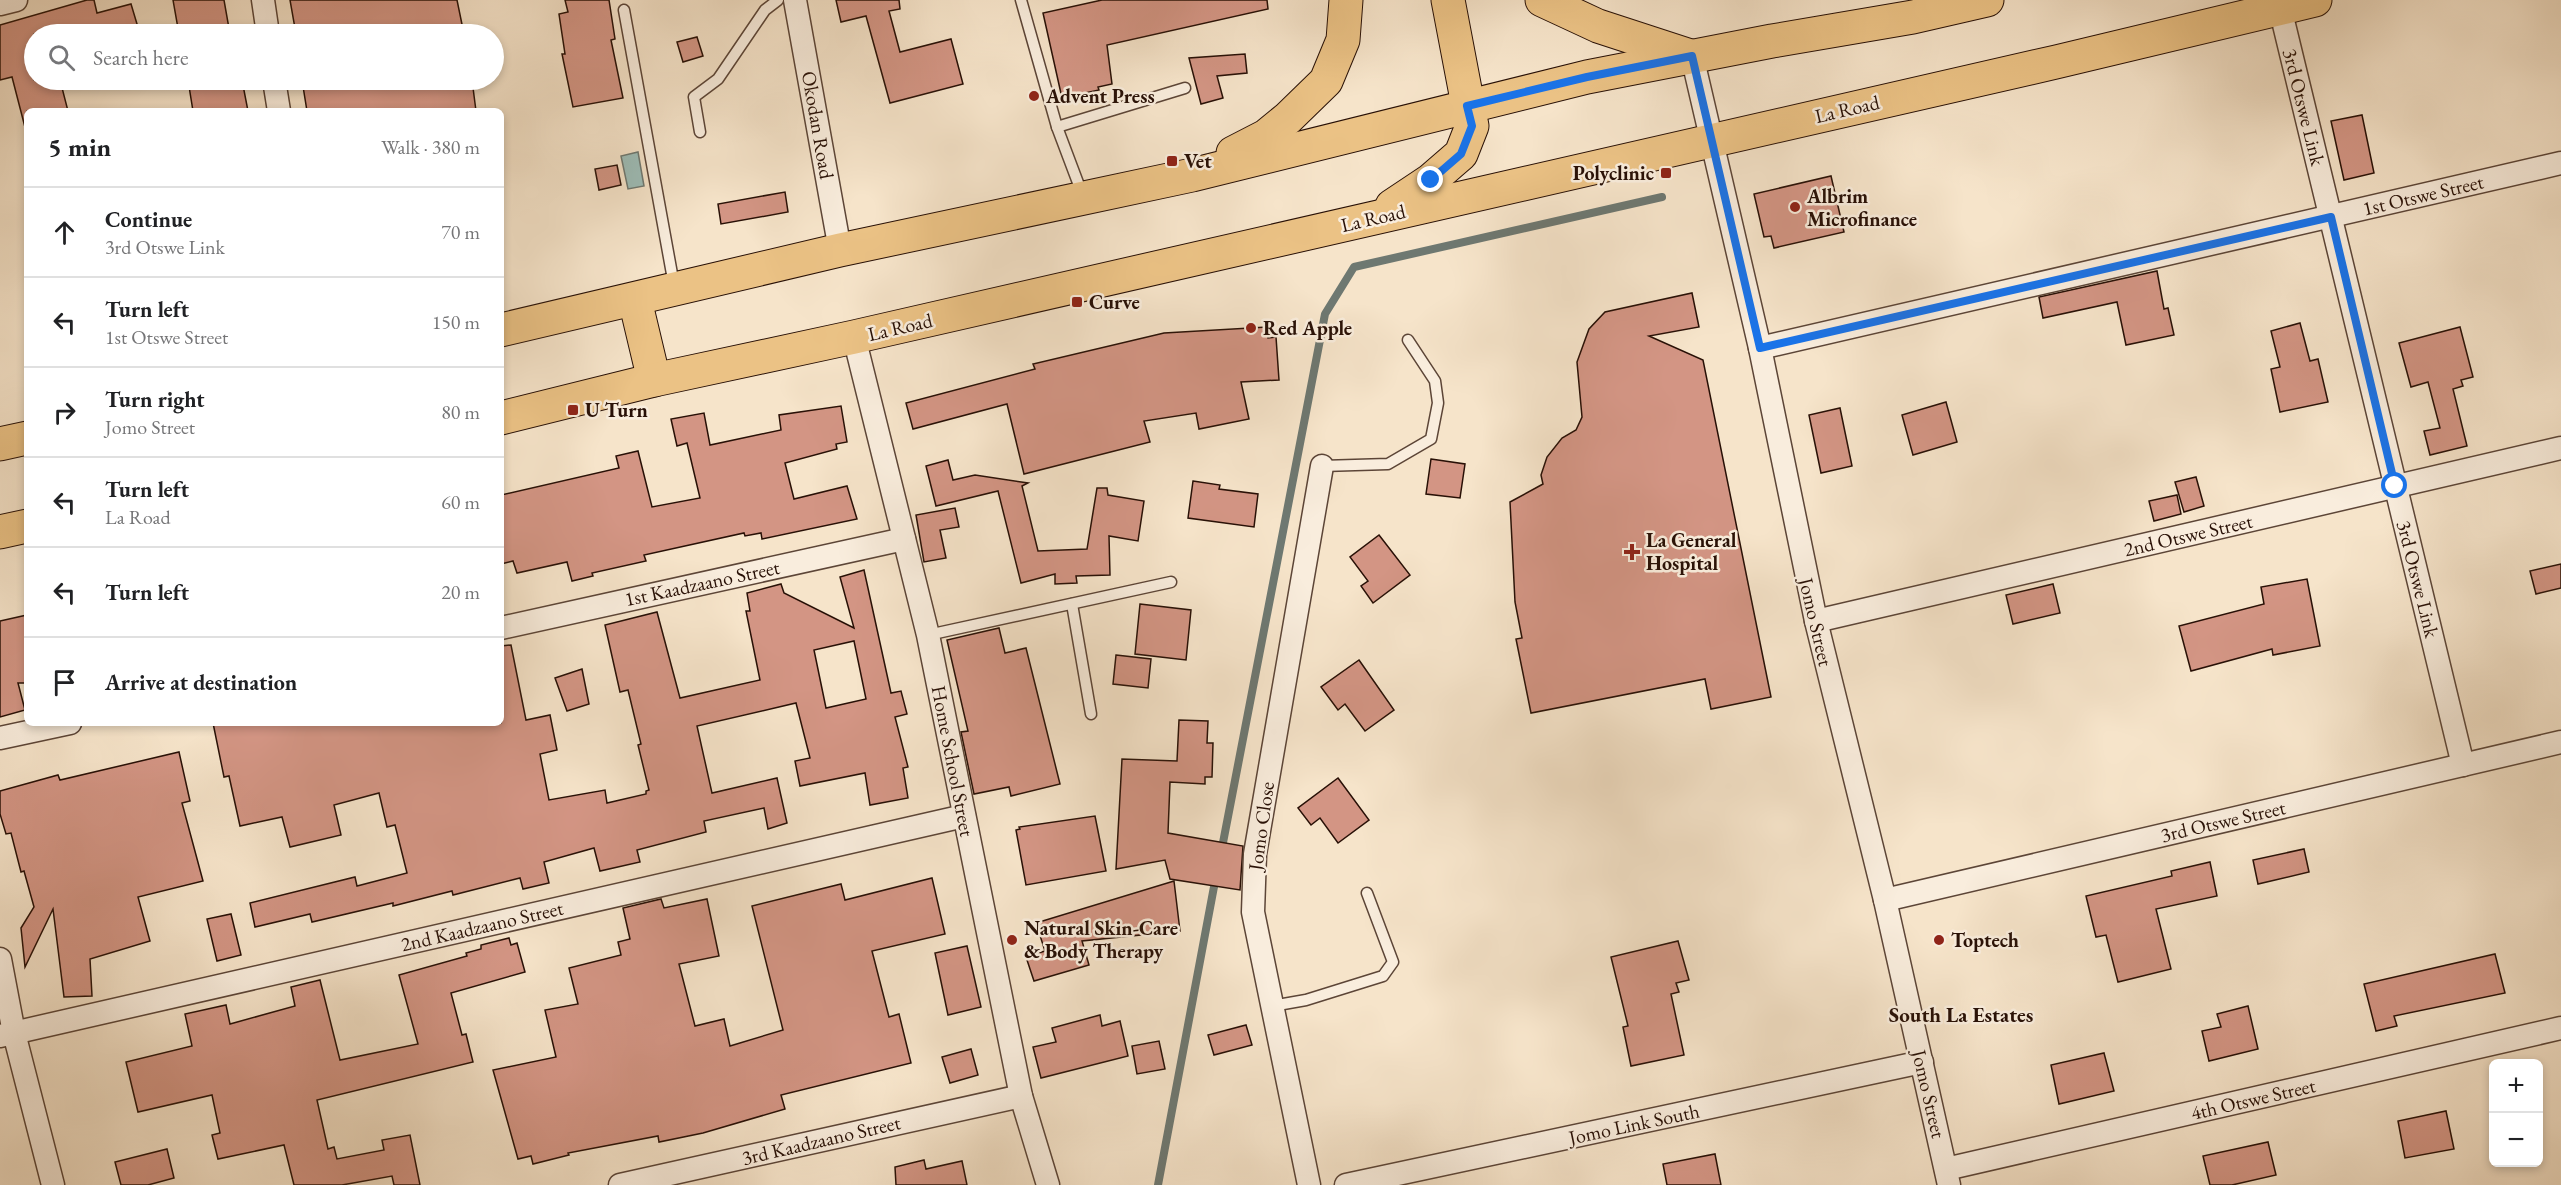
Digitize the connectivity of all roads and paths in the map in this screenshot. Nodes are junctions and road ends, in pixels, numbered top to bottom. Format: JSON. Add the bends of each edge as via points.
{"nodes":[{"id":1,"x":16,"y":0,"type":"edge"},
{"id":2,"x":263,"y":0,"type":"edge"},
{"id":3,"x":778,"y":0,"type":"edge"},
{"id":4,"x":795,"y":0,"type":"edge"},
{"id":5,"x":1021,"y":0,"type":"edge"},
{"id":6,"x":1346,"y":0,"type":"edge"},
{"id":7,"x":1448,"y":0,"type":"edge"},
{"id":8,"x":1542,"y":0,"type":"edge"},
{"id":9,"x":1987,"y":0,"type":"edge"},
{"id":10,"x":2315,"y":0,"type":"edge"},
{"id":11,"x":0,"y":4,"type":"edge"},
{"id":12,"x":2280,"y":8,"type":"junction"},
{"id":13,"x":1915,"y":9,"type":"edge"},
{"id":14,"x":624,"y":10,"type":"dead end"},
{"id":15,"x":267,"y":24,"type":"edge"},
{"id":16,"x":1692,"y":56,"type":"junction"},
{"id":17,"x":1185,"y":88,"type":"dead end"},
{"id":18,"x":276,"y":90,"type":"edge"},
{"id":19,"x":1467,"y":106,"type":"junction"},
{"id":20,"x":279,"y":108,"type":"edge"},
{"id":21,"x":1057,"y":127,"type":"junction"},
{"id":22,"x":700,"y":132,"type":"dead end"},
{"id":23,"x":1712,"y":140,"type":"junction"},
{"id":24,"x":2561,"y":164,"type":"edge"},
{"id":25,"x":1192,"y":175,"type":"junction"},
{"id":26,"x":1084,"y":199,"type":"junction"},
{"id":27,"x":2331,"y":217,"type":"junction"},
{"id":28,"x":1373,"y":218,"type":"junction"},
{"id":29,"x":840,"y":250,"type":"junction"},
{"id":30,"x":675,"y":291,"type":"junction"},
{"id":31,"x":635,"y":300,"type":"junction"},
{"id":32,"x":504,"y":329,"type":"edge"},
{"id":33,"x":854,"y":338,"type":"junction"},
{"id":34,"x":1408,"y":340,"type":"dead end"},
{"id":35,"x":1760,"y":348,"type":"junction"},
{"id":36,"x":654,"y":380,"type":"junction"},
{"id":37,"x":504,"y":417,"type":"edge"},
{"id":38,"x":24,"y":439,"type":"edge"},
{"id":39,"x":0,"y":444,"type":"edge"},
{"id":40,"x":2561,"y":448,"type":"edge"},
{"id":41,"x":1322,"y":466,"type":"joint"},
{"id":42,"x":2395,"y":486,"type":"junction"},
{"id":43,"x":24,"y":527,"type":"edge"},
{"id":44,"x":0,"y":532,"type":"edge"},
{"id":45,"x":904,"y":539,"type":"junction"},
{"id":46,"x":1171,"y":582,"type":"dead end"},
{"id":47,"x":1072,"y":604,"type":"junction"},
{"id":48,"x":1816,"y":621,"type":"junction"},
{"id":49,"x":504,"y":627,"type":"edge"},
{"id":50,"x":928,"y":635,"type":"junction"},
{"id":51,"x":1091,"y":714,"type":"dead end"},
{"id":52,"x":56,"y":726,"type":"edge"},
{"id":53,"x":0,"y":738,"type":"edge"},
{"id":54,"x":2561,"y":742,"type":"edge"},
{"id":55,"x":2463,"y":765,"type":"junction"},
{"id":56,"x":964,"y":816,"type":"junction"},
{"id":57,"x":1366,"y":893,"type":"dead end"},
{"id":58,"x":1885,"y":900,"type":"junction"},
{"id":59,"x":0,"y":960,"type":"edge"},
{"id":60,"x":1272,"y":1006,"type":"junction"},
{"id":61,"x":2561,"y":1028,"type":"edge"},
{"id":62,"x":7,"y":1035,"type":"edge"},
{"id":63,"x":1922,"y":1062,"type":"junction"},
{"id":64,"x":1022,"y":1096,"type":"junction"},
{"id":65,"x":1948,"y":1177,"type":"edge"},
{"id":66,"x":53,"y":1185,"type":"edge"},
{"id":67,"x":620,"y":1185,"type":"edge"},
{"id":68,"x":1048,"y":1185,"type":"edge"},
{"id":69,"x":1309,"y":1185,"type":"edge"},
{"id":70,"x":1347,"y":1185,"type":"edge"}],
"edges":[{"from":1,"to":11,"type":"street"},
{"from":2,"to":15,"type":"street"},
{"from":3,"to":22,"type":"lane","via":[[765,10],[718,79],[694,97]]},
{"from":4,"to":29,"type":"street","name":"Okodan Road"},
{"from":5,"to":21,"type":"lane"},
{"from":6,"to":25,"type":"main road","via":[[1343,40],[1326,81],[1266,136]]},
{"from":7,"to":19,"type":"main road"},
{"from":8,"to":16,"type":"main road","via":[[1598,26]]},
{"from":9,"to":13,"type":"main road"},
{"from":10,"to":12,"type":"main road","name":"La Road"},
{"from":12,"to":23,"type":"main road","name":"La Road"},
{"from":12,"to":27,"type":"street","name":"3rd Otswe Link"},
{"from":13,"to":16,"type":"main road"},
{"from":14,"to":30,"type":"lane"},
{"from":16,"to":19,"type":"main road"},
{"from":16,"to":23,"type":"street","name":"Jomo Street"},
{"from":17,"to":21,"type":"lane"},
{"from":18,"to":20,"type":"street"},
{"from":19,"to":25,"type":"main road"},
{"from":19,"to":28,"type":"main road","via":[[1472,126],[1461,154],[1431,180]]},
{"from":21,"to":26,"type":"lane"},
{"from":23,"to":28,"type":"main road","name":"La Road"},
{"from":23,"to":35,"type":"street","name":"Jomo Street"},
{"from":24,"to":27,"type":"street","name":"1st Otswe Street"},
{"from":25,"to":26,"type":"main road"},
{"from":26,"to":29,"type":"main road"},
{"from":27,"to":35,"type":"street","name":"1st Otswe Street"},
{"from":27,"to":42,"type":"street","name":"3rd Otswe Link"},
{"from":28,"to":33,"type":"main road","name":"La Road"},
{"from":29,"to":30,"type":"main road"},
{"from":30,"to":31,"type":"main road"},
{"from":31,"to":32,"type":"main road"},
{"from":31,"to":36,"type":"main road"},
{"from":33,"to":36,"type":"main road","name":"La Road"},
{"from":33,"to":45,"type":"street","name":"Home School Street"},
{"from":34,"to":41,"type":"lane","via":[[1435,381],[1438,403],[1431,439],[1388,464]]},
{"from":35,"to":48,"type":"street","name":"Jomo Street"},
{"from":36,"to":37,"type":"main road","name":"La Road"},
{"from":38,"to":39,"type":"main road"},
{"from":40,"to":42,"type":"street","name":"2nd Otswe Street"},
{"from":41,"to":60,"type":"street","name":"Jomo Close","via":[[1255,855],[1252,912]]},
{"from":42,"to":48,"type":"street","name":"2nd Otswe Street"},
{"from":42,"to":55,"type":"street","name":"3rd Otswe Link"},
{"from":43,"to":44,"type":"main road"},
{"from":45,"to":49,"type":"street","name":"1st Kaadzaano Street"},
{"from":45,"to":50,"type":"street","name":"Home School Street"},
{"from":46,"to":47,"type":"lane"},
{"from":47,"to":50,"type":"lane"},
{"from":47,"to":51,"type":"lane"},
{"from":48,"to":58,"type":"street","name":"Jomo Street"},
{"from":50,"to":56,"type":"street","name":"Home School Street"},
{"from":52,"to":53,"type":"street"},
{"from":54,"to":55,"type":"street","name":"3rd Otswe Street"},
{"from":55,"to":58,"type":"street","name":"3rd Otswe Street"},
{"from":56,"to":62,"type":"street","name":"2nd Kaadzaano Street"},
{"from":56,"to":64,"type":"street","name":"Home School Street"},
{"from":57,"to":60,"type":"lane","via":[[1393,962],[1383,976],[1306,1000]]},
{"from":58,"to":63,"type":"street","name":"Jomo Street"},
{"from":59,"to":62,"type":"street"},
{"from":60,"to":69,"type":"street","name":"Jomo Close"},
{"from":61,"to":65,"type":"street","name":"4th Otswe Street"},
{"from":62,"to":66,"type":"street"},
{"from":63,"to":65,"type":"street","name":"Jomo Street"},
{"from":63,"to":70,"type":"street","name":"Jomo Link South"},
{"from":64,"to":67,"type":"street","name":"3rd Kaadzaano Street"},
{"from":64,"to":68,"type":"street","name":"Home School Street"}]}
